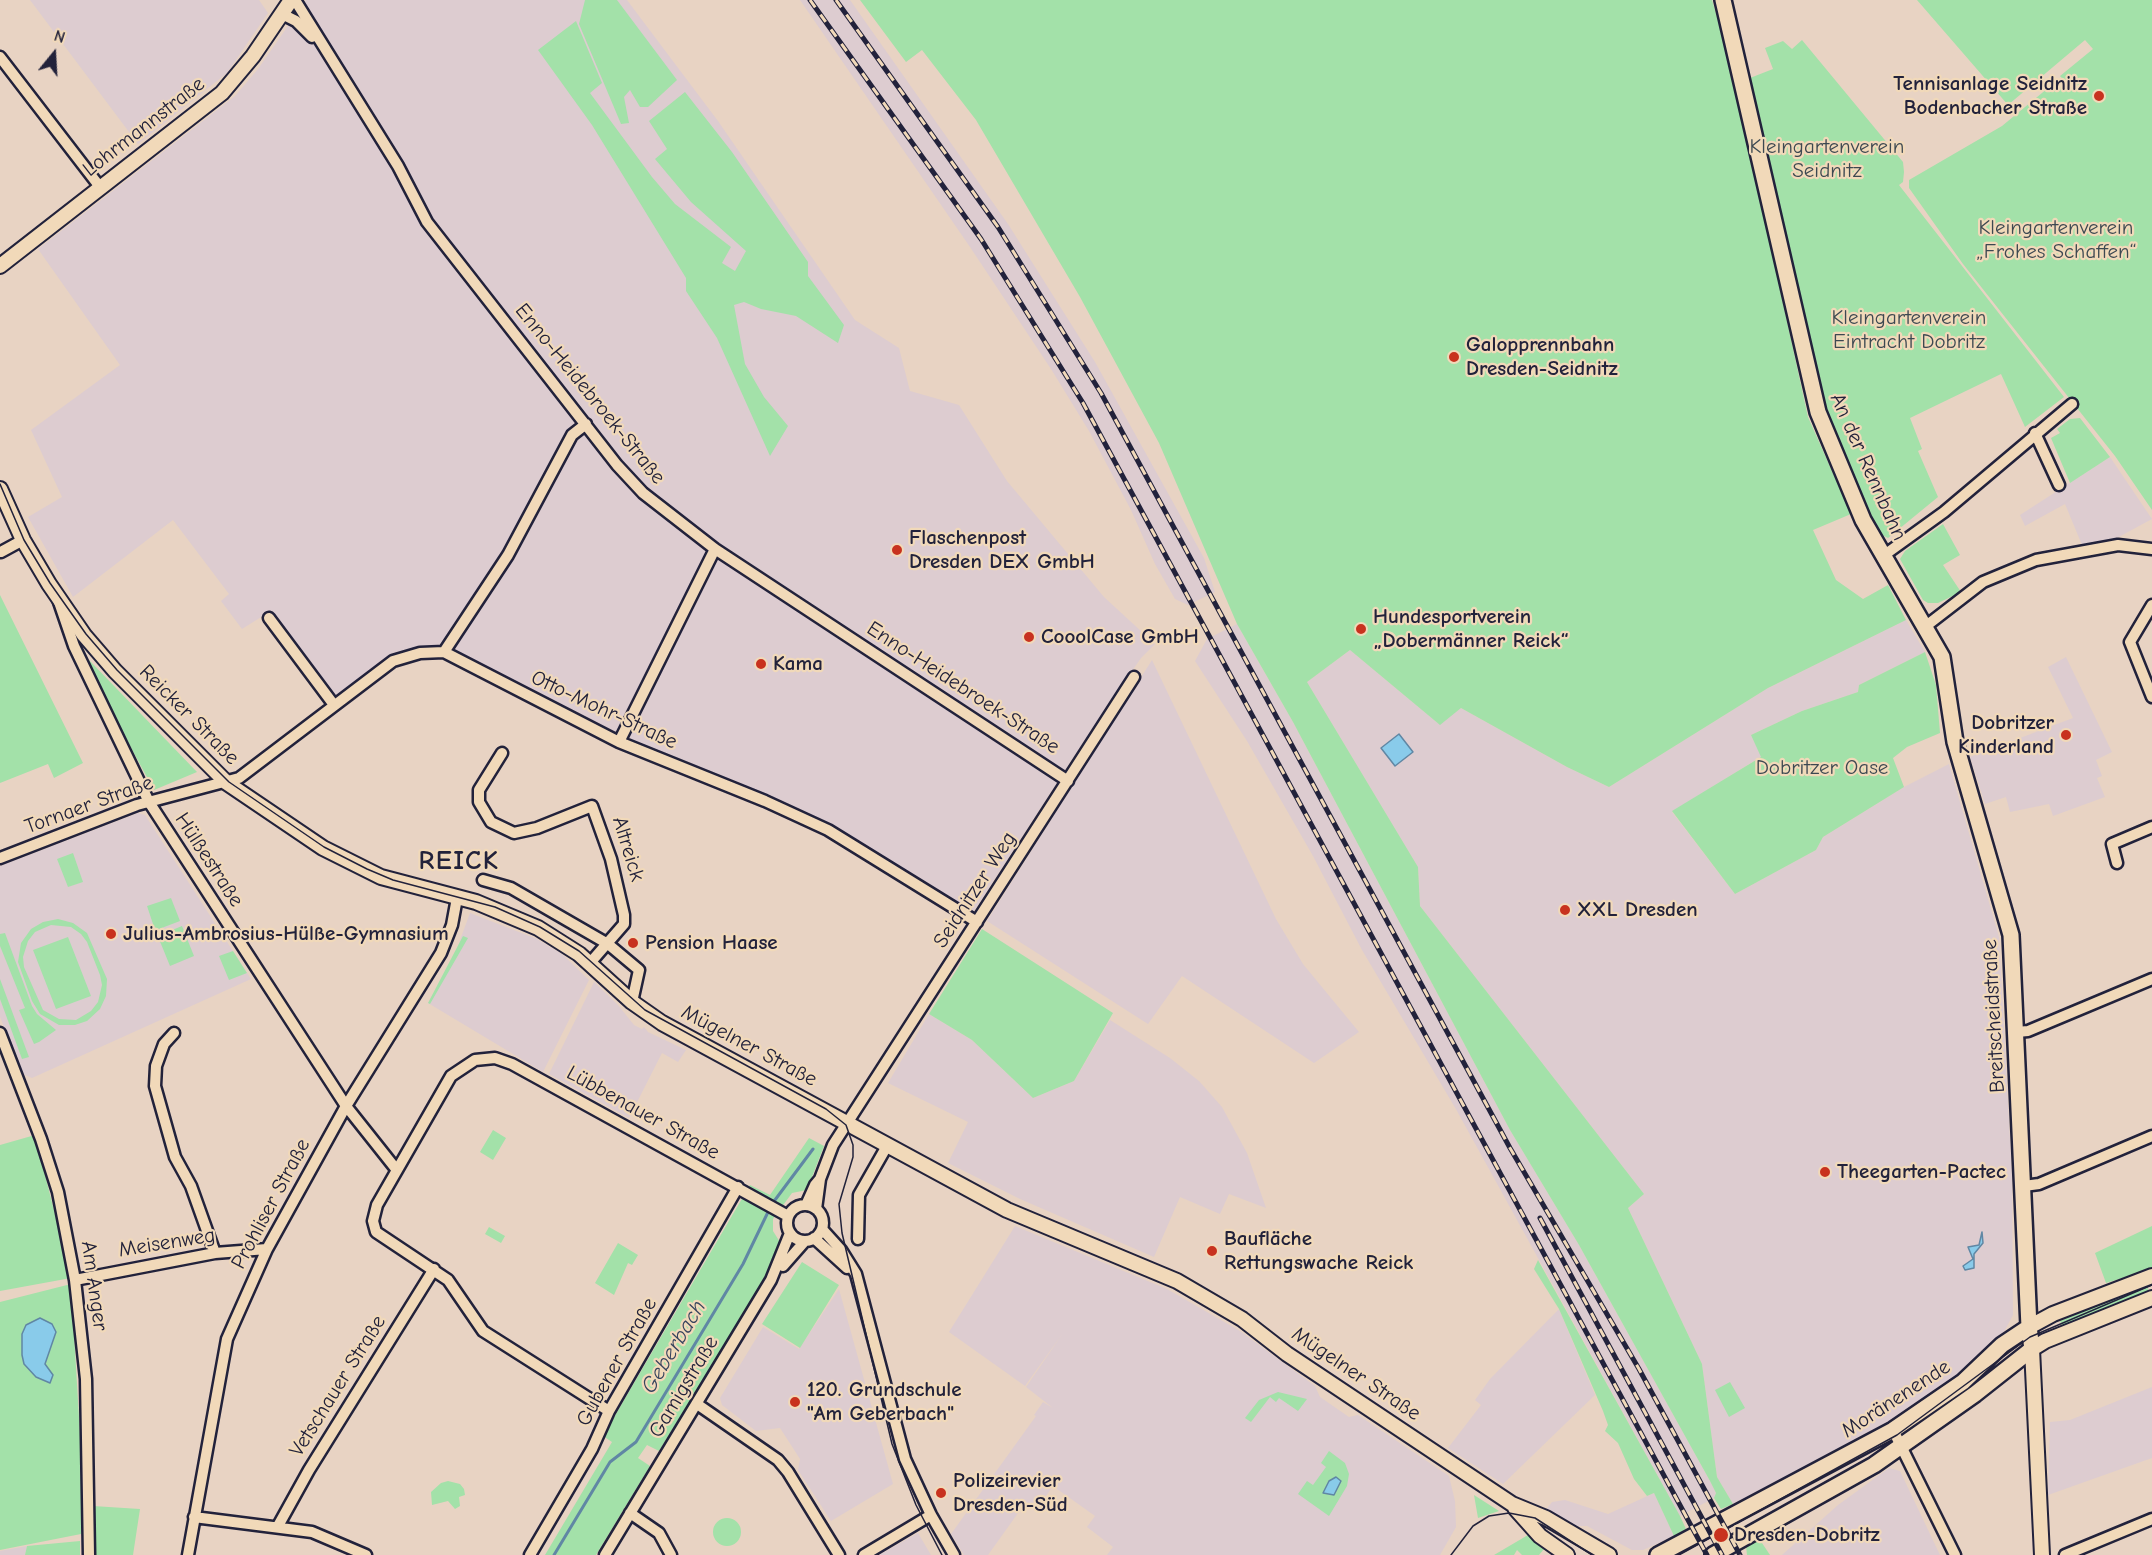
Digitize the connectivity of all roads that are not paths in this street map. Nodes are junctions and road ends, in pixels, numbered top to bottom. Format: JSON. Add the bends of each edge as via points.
{"nodes":[{"id":1,"x":293,"y":0,"type":"edge"},
{"id":2,"x":1723,"y":0,"type":"edge"},
{"id":3,"x":282,"y":14,"type":"junction"},
{"id":4,"x":319,"y":43,"type":"junction"},
{"id":5,"x":0,"y":57,"type":"edge"},
{"id":6,"x":100,"y":187,"type":"junction"},
{"id":7,"x":0,"y":266,"type":"edge"},
{"id":8,"x":2072,"y":404,"type":"dead end"},
{"id":9,"x":586,"y":424,"type":"junction"},
{"id":10,"x":2035,"y":433,"type":"junction"},
{"id":11,"x":2059,"y":485,"type":"dead end"},
{"id":12,"x":0,"y":489,"type":"edge"},
{"id":13,"x":23,"y":540,"type":"junction"},
{"id":14,"x":2150,"y":548,"type":"edge"},
{"id":15,"x":715,"y":549,"type":"junction"},
{"id":16,"x":1,"y":552,"type":"edge"},
{"id":17,"x":1883,"y":556,"type":"junction"},
{"id":18,"x":58,"y":598,"type":"junction"},
{"id":19,"x":2152,"y":605,"type":"edge"},
{"id":20,"x":269,"y":618,"type":"dead end"},
{"id":21,"x":1926,"y":626,"type":"junction"},
{"id":22,"x":84,"y":635,"type":"junction"},
{"id":23,"x":74,"y":646,"type":"junction"},
{"id":24,"x":444,"y":652,"type":"junction"},
{"id":25,"x":1134,"y":677,"type":"dead end"},
{"id":26,"x":2152,"y":697,"type":"edge"},
{"id":27,"x":334,"y":705,"type":"junction"},
{"id":28,"x":619,"y":742,"type":"junction"},
{"id":29,"x":502,"y":753,"type":"dead end"},
{"id":30,"x":1068,"y":781,"type":"junction"},
{"id":31,"x":227,"y":783,"type":"junction"},
{"id":32,"x":149,"y":802,"type":"junction"},
{"id":33,"x":2152,"y":827,"type":"edge"},
{"id":34,"x":0,"y":858,"type":"edge"},
{"id":35,"x":2117,"y":863,"type":"dead end"},
{"id":36,"x":483,"y":879,"type":"dead end"},
{"id":37,"x":457,"y":898,"type":"junction"},
{"id":38,"x":977,"y":922,"type":"junction"},
{"id":39,"x":608,"y":944,"type":"junction"},
{"id":40,"x":590,"y":963,"type":"junction"},
{"id":41,"x":2152,"y":979,"type":"edge"},
{"id":42,"x":632,"y":1002,"type":"junction"},
{"id":43,"x":2018,"y":1032,"type":"junction"},
{"id":44,"x":0,"y":1033,"type":"edge"},
{"id":45,"x":174,"y":1033,"type":"dead end"},
{"id":46,"x":346,"y":1106,"type":"junction"},
{"id":47,"x":847,"y":1124,"type":"junction"},
{"id":48,"x":2152,"y":1136,"type":"edge"},
{"id":49,"x":887,"y":1146,"type":"junction"},
{"id":50,"x":396,"y":1169,"type":"junction"},
{"id":51,"x":2024,"y":1186,"type":"junction"},
{"id":52,"x":738,"y":1187,"type":"junction"},
{"id":53,"x":811,"y":1207,"type":"junction"},
{"id":54,"x":788,"y":1216,"type":"junction"},
{"id":55,"x":822,"y":1229,"type":"junction"},
{"id":56,"x":790,"y":1233,"type":"junction"},
{"id":57,"x":809,"y":1239,"type":"junction"},
{"id":58,"x":858,"y":1239,"type":"dead end"},
{"id":59,"x":267,"y":1249,"type":"junction"},
{"id":60,"x":215,"y":1253,"type":"junction"},
{"id":61,"x":434,"y":1269,"type":"junction"},
{"id":62,"x":2152,"y":1275,"type":"edge"},
{"id":63,"x":75,"y":1280,"type":"junction"},
{"id":64,"x":771,"y":1280,"type":"junction"},
{"id":65,"x":859,"y":1282,"type":"junction"},
{"id":66,"x":2152,"y":1298,"type":"edge"},
{"id":67,"x":2029,"y":1327,"type":"junction"},
{"id":68,"x":2032,"y":1349,"type":"junction"},
{"id":69,"x":697,"y":1404,"type":"junction"},
{"id":70,"x":609,"y":1411,"type":"junction"},
{"id":71,"x":1898,"y":1438,"type":"junction"},
{"id":72,"x":1512,"y":1504,"type":"junction"},
{"id":73,"x":630,"y":1513,"type":"junction"},
{"id":74,"x":930,"y":1515,"type":"junction"},
{"id":75,"x":194,"y":1517,"type":"junction"},
{"id":76,"x":2152,"y":1519,"type":"edge"},
{"id":77,"x":278,"y":1526,"type":"junction"},
{"id":78,"x":89,"y":1555,"type":"edge"},
{"id":79,"x":188,"y":1555,"type":"edge"},
{"id":80,"x":366,"y":1555,"type":"edge"},
{"id":81,"x":530,"y":1555,"type":"edge"},
{"id":82,"x":604,"y":1555,"type":"edge"},
{"id":83,"x":671,"y":1555,"type":"edge"},
{"id":84,"x":839,"y":1555,"type":"edge"},
{"id":85,"x":864,"y":1555,"type":"edge"},
{"id":86,"x":954,"y":1555,"type":"edge"},
{"id":87,"x":1567,"y":1555,"type":"edge"},
{"id":88,"x":1609,"y":1555,"type":"edge"},
{"id":89,"x":1658,"y":1555,"type":"edge"},
{"id":90,"x":1713,"y":1555,"type":"edge"},
{"id":91,"x":1955,"y":1555,"type":"edge"},
{"id":92,"x":2042,"y":1555,"type":"edge"},
{"id":93,"x":2066,"y":1555,"type":"edge"}],
"edges":[{"from":1,"to":3,"type":"street","name":"Lohrmannstraße"},
{"from":1,"to":4,"type":"street","name":"Enno-Heidebroek-Straße"},
{"from":2,"to":17,"type":"main road","name":"An der Rennbahn","via":[[1818,412],[1863,520]]},
{"from":3,"to":4,"type":"street","name":"Enno-Heidebroek-Straße","via":[[296,21]]},
{"from":3,"to":6,"type":"street","name":"Lohrmannstraße","via":[[222,93]]},
{"from":4,"to":9,"type":"street","name":"Enno-Heidebroek-Straße","via":[[398,166],[427,222]]},
{"from":5,"to":6,"type":"street"},
{"from":6,"to":7,"type":"street","name":"Lohrmannstraße"},
{"from":8,"to":10,"type":"street"},
{"from":9,"to":15,"type":"street","name":"Enno-Heidebroek-Straße","via":[[642,493]]},
{"from":9,"to":24,"type":"street","via":[[572,435],[508,555]]},
{"from":10,"to":11,"type":"street"},
{"from":10,"to":17,"type":"street","via":[[1944,512]]},
{"from":12,"to":13,"type":"street","name":"Reicker Straße"},
{"from":13,"to":16,"type":"street"},
{"from":13,"to":18,"type":"street","name":"Reicker Straße"},
{"from":14,"to":21,"type":"street","via":[[2118,545],[2036,560],[1983,582]]},
{"from":15,"to":28,"type":"street"},
{"from":15,"to":30,"type":"street","name":"Enno-Heidebroek-Straße"},
{"from":17,"to":21,"type":"main road","name":"An der Rennbahn"},
{"from":18,"to":22,"type":"street","name":"Reicker Straße"},
{"from":18,"to":23,"type":"street","name":"Hülßestraße"},
{"from":19,"to":26,"type":"street","via":[[2130,642]]},
{"from":20,"to":27,"type":"street"},
{"from":21,"to":43,"type":"main road","name":"Breitscheidstraße","via":[[1942,657],[1955,742],[2012,935]]},
{"from":22,"to":23,"type":"street"},
{"from":22,"to":31,"type":"street","name":"Reicker Straße"},
{"from":23,"to":32,"type":"street","name":"Hülßestraße"},
{"from":24,"to":27,"type":"street","via":[[420,652],[393,661]]},
{"from":24,"to":28,"type":"street","name":"Otto-Mohr-Straße"},
{"from":25,"to":30,"type":"street","name":"Seidnitzer Weg"},
{"from":27,"to":31,"type":"street"},
{"from":28,"to":38,"type":"street","name":"Otto-Mohr-Straße","via":[[828,830]]},
{"from":29,"to":39,"type":"street","name":"Altreick","via":[[479,790],[479,802],[491,822],[514,833],[592,806],[611,859],[624,915],[624,924]]},
{"from":30,"to":38,"type":"street","name":"Seidnitzer Weg"},
{"from":31,"to":32,"type":"street","name":"Tornaer Straße"},
{"from":31,"to":37,"type":"street","name":"Reicker Straße","via":[[352,864],[381,877]]},
{"from":32,"to":34,"type":"street","name":"Tornaer Straße"},
{"from":32,"to":46,"type":"street","name":"Hülßestraße"},
{"from":33,"to":35,"type":"street","via":[[2112,844]]},
{"from":36,"to":39,"type":"street","via":[[511,888]]},
{"from":37,"to":40,"type":"street","via":[[515,916],[556,938]]},
{"from":37,"to":46,"type":"street","name":"Prohliser Straße","via":[[441,953]]},
{"from":38,"to":47,"type":"street","name":"Seidnitzer Weg"},
{"from":39,"to":40,"type":"street","name":"Altreick"},
{"from":39,"to":42,"type":"street","via":[[639,970]]},
{"from":40,"to":42,"type":"street"},
{"from":41,"to":43,"type":"street"},
{"from":42,"to":47,"type":"street","name":"Mügelner Straße","via":[[662,1023]]},
{"from":43,"to":51,"type":"main road","name":"Breitscheidstraße"},
{"from":44,"to":63,"type":"street","name":"Am Anger","via":[[58,1192]]},
{"from":45,"to":60,"type":"street","via":[[164,1044],[156,1066],[155,1086],[175,1157],[191,1186]]},
{"from":46,"to":50,"type":"street","name":"Hülßestraße"},
{"from":46,"to":59,"type":"street","name":"Prohliser Straße"},
{"from":47,"to":49,"type":"street","name":"Mügelner Straße"},
{"from":47,"to":53,"type":"street","via":[[833,1145]]},
{"from":48,"to":51,"type":"street","via":[[2039,1184]]},
{"from":49,"to":58,"type":"street","via":[[859,1195]]},
{"from":49,"to":72,"type":"street","name":"Mügelner Straße","via":[[1007,1210],[1177,1281],[1242,1319],[1287,1354]]},
{"from":50,"to":52,"type":"street","name":"Lübbenauer Straße","via":[[451,1076],[475,1060],[495,1058]]},
{"from":50,"to":61,"type":"street","via":[[373,1213],[376,1232]]},
{"from":51,"to":67,"type":"main road","name":"Breitscheidstraße"},
{"from":52,"to":54,"type":"street","name":"Lübbenauer Straße"},
{"from":52,"to":70,"type":"street","name":"Gubener Straße"},
{"from":53,"to":54,"type":"street","via":[[795,1207]]},
{"from":53,"to":55,"type":"street","via":[[822,1218]]},
{"from":54,"to":56,"type":"street","name":"Gamigstraße"},
{"from":55,"to":57,"type":"street","name":"Gamigstraße"},
{"from":55,"to":65,"type":"street","via":[[845,1256]]},
{"from":56,"to":57,"type":"street"},
{"from":56,"to":64,"type":"street","name":"Gamigstraße"},
{"from":57,"to":64,"type":"street","name":"Gamigstraße"},
{"from":57,"to":65,"type":"street","via":[[844,1264]]},
{"from":59,"to":60,"type":"street","name":"Meisenweg"},
{"from":59,"to":75,"type":"street","name":"Prohliser Straße","via":[[227,1340]]},
{"from":60,"to":63,"type":"street","name":"Meisenweg"},
{"from":61,"to":70,"type":"street","via":[[454,1286],[483,1331]]},
{"from":61,"to":77,"type":"street","name":"Vetschauer Straße"},
{"from":62,"to":67,"type":"street","name":"Moränenende"},
{"from":63,"to":78,"type":"street","name":"Am Anger","via":[[86,1379]]},
{"from":64,"to":69,"type":"street","name":"Gamigstraße"},
{"from":65,"to":74,"type":"street","via":[[892,1418]]},
{"from":66,"to":68,"type":"street","name":"Moränenende"},
{"from":67,"to":68,"type":"main road","name":"Breitscheidstraße"},
{"from":67,"to":71,"type":"main road","name":"Moränenende","via":[[2002,1345]]},
{"from":68,"to":71,"type":"main road","name":"Moränenende"},
{"from":68,"to":92,"type":"street","name":"Breitscheidstraße"},
{"from":69,"to":73,"type":"street","name":"Gamigstraße"},
{"from":69,"to":84,"type":"street","via":[[778,1460]]},
{"from":70,"to":81,"type":"street","name":"Gubener Straße","via":[[592,1449]]},
{"from":71,"to":89,"type":"main road","name":"Moränenende"},
{"from":71,"to":90,"type":"main road","name":"Moränenende"},
{"from":71,"to":91,"type":"street"},
{"from":72,"to":87,"type":"street","name":"Mügelner Straße","via":[[1540,1536]]},
{"from":72,"to":88,"type":"street","name":"Mügelner Straße","via":[[1546,1518]]},
{"from":73,"to":82,"type":"street","name":"Gamigstraße"},
{"from":73,"to":83,"type":"street","via":[[659,1533]]},
{"from":74,"to":85,"type":"street"},
{"from":74,"to":86,"type":"street"},
{"from":75,"to":77,"type":"street"},
{"from":75,"to":79,"type":"street","name":"Prohliser Straße"},
{"from":76,"to":93,"type":"street"},
{"from":77,"to":80,"type":"street","via":[[320,1534]]}]}
